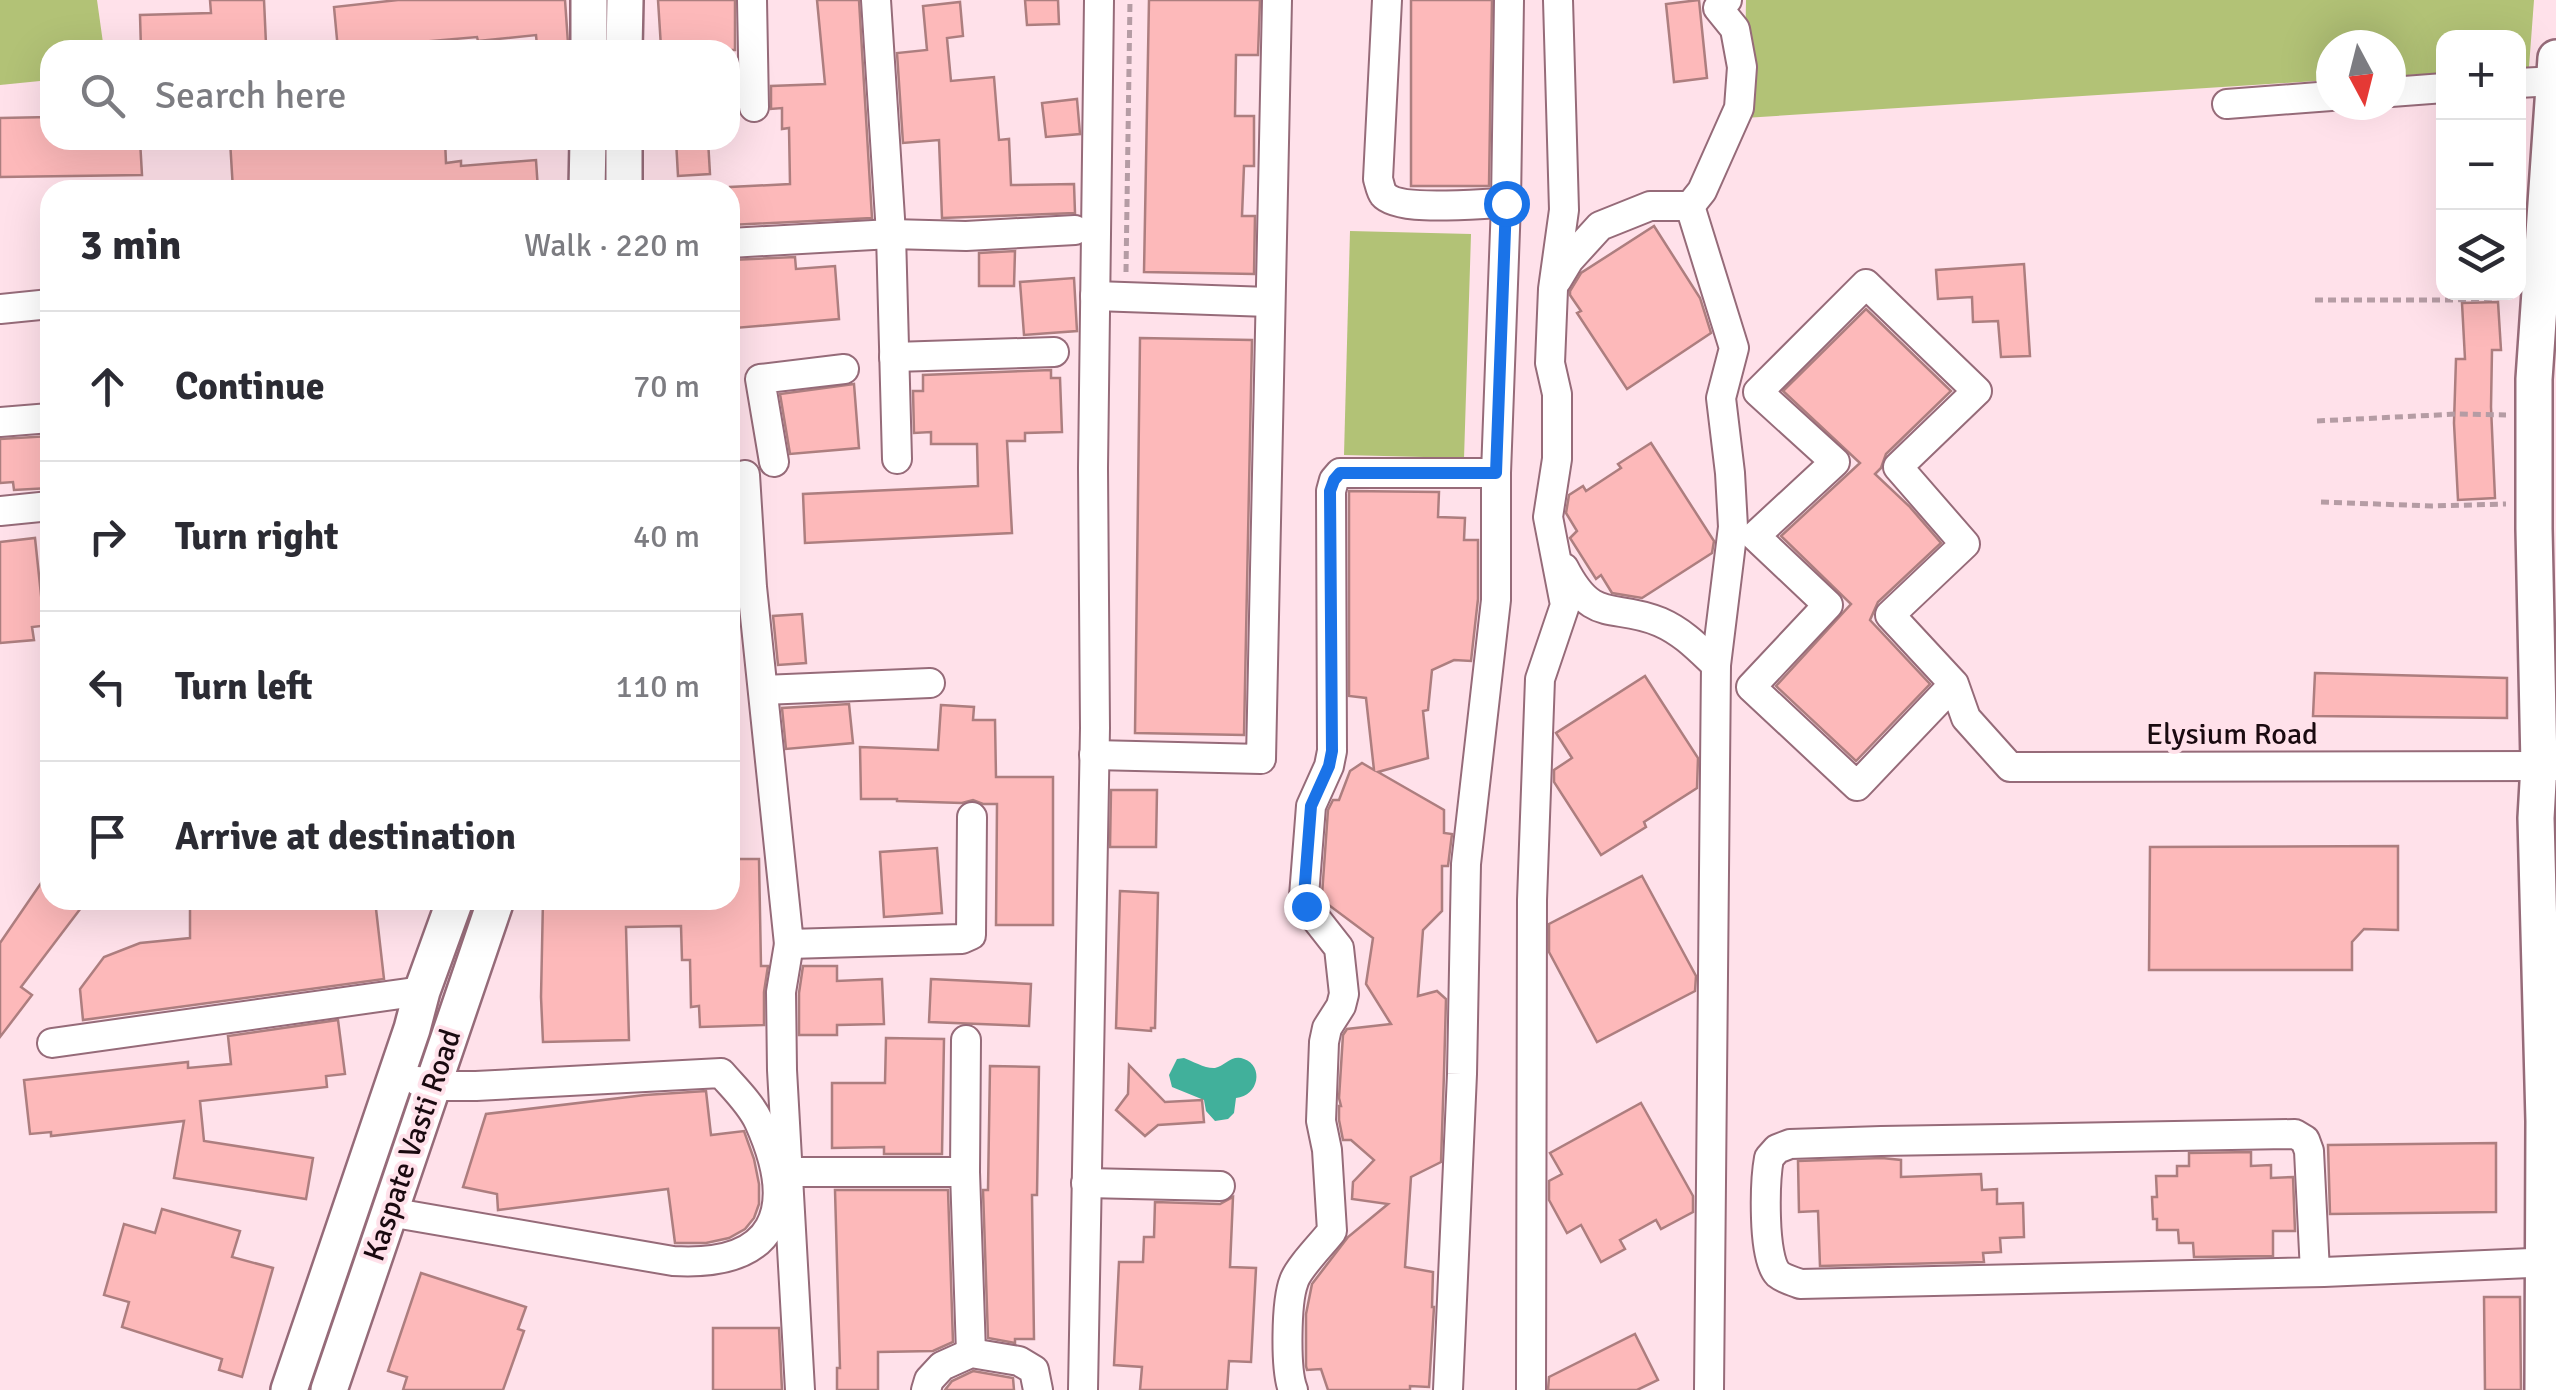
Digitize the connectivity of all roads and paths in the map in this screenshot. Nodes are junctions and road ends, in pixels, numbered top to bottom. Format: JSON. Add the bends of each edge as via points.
{"nodes":[{"id":1,"x":589,"y":0,"type":"edge"},
{"id":2,"x":625,"y":0,"type":"edge"},
{"id":3,"x":752,"y":0,"type":"edge"},
{"id":4,"x":876,"y":0,"type":"edge"},
{"id":5,"x":1099,"y":0,"type":"edge"},
{"id":6,"x":1277,"y":0,"type":"edge"},
{"id":7,"x":1387,"y":0,"type":"edge"},
{"id":8,"x":1508,"y":0,"type":"edge"},
{"id":9,"x":1558,"y":0,"type":"edge"},
{"id":10,"x":1717,"y":3,"type":"edge"},
{"id":11,"x":589,"y":40,"type":"edge"},
{"id":12,"x":624,"y":40,"type":"edge"},
{"id":13,"x":2555,"y":69,"type":"edge"},
{"id":14,"x":2526,"y":80,"type":"edge"},
{"id":15,"x":2436,"y":89,"type":"edge"},
{"id":16,"x":2406,"y":91,"type":"edge"},
{"id":17,"x":2316,"y":97,"type":"edge"},
{"id":18,"x":2227,"y":104,"type":"dead end"},
{"id":19,"x":754,"y":107,"type":"dead end"},
{"id":20,"x":588,"y":150,"type":"edge"},
{"id":21,"x":624,"y":150,"type":"edge"},
{"id":22,"x":587,"y":180,"type":"edge"},
{"id":23,"x":624,"y":180,"type":"edge"},
{"id":24,"x":1506,"y":203,"type":"junction"},
{"id":25,"x":2550,"y":204,"type":"edge"},
{"id":26,"x":1690,"y":206,"type":"junction"},
{"id":27,"x":1075,"y":230,"type":"dead end"},
{"id":28,"x":890,"y":234,"type":"junction"},
{"id":29,"x":740,"y":242,"type":"edge"},
{"id":30,"x":1552,"y":289,"type":"junction"},
{"id":31,"x":1095,"y":296,"type":"junction"},
{"id":32,"x":2539,"y":297,"type":"junction"},
{"id":33,"x":2315,"y":300,"type":"dead end"},
{"id":34,"x":1269,"y":302,"type":"junction"},
{"id":35,"x":40,"y":305,"type":"edge"},
{"id":36,"x":0,"y":309,"type":"edge"},
{"id":37,"x":1054,"y":352,"type":"dead end"},
{"id":38,"x":894,"y":357,"type":"junction"},
{"id":39,"x":844,"y":369,"type":"dead end"},
{"id":40,"x":2534,"y":415,"type":"junction"},
{"id":41,"x":40,"y":419,"type":"edge"},
{"id":42,"x":2316,"y":421,"type":"dead end"},
{"id":43,"x":0,"y":422,"type":"edge"},
{"id":44,"x":897,"y":459,"type":"dead end"},
{"id":45,"x":1496,"y":473,"type":"junction"},
{"id":46,"x":740,"y":475,"type":"edge"},
{"id":47,"x":740,"y":491,"type":"edge"},
{"id":48,"x":2321,"y":502,"type":"dead end"},
{"id":49,"x":40,"y":507,"type":"edge"},
{"id":50,"x":0,"y":511,"type":"edge"},
{"id":51,"x":2542,"y":520,"type":"edge"},
{"id":52,"x":1556,"y":552,"type":"junction"},
{"id":53,"x":2546,"y":569,"type":"edge"},
{"id":54,"x":1716,"y":665,"type":"junction"},
{"id":55,"x":930,"y":682,"type":"dead end"},
{"id":56,"x":1954,"y":684,"type":"junction"},
{"id":57,"x":763,"y":690,"type":"junction"},
{"id":58,"x":1094,"y":754,"type":"junction"},
{"id":59,"x":2548,"y":766,"type":"edge"},
{"id":60,"x":972,"y":817,"type":"dead end"},
{"id":61,"x":451,"y":910,"type":"edge"},
{"id":62,"x":493,"y":910,"type":"edge"},
{"id":63,"x":789,"y":944,"type":"junction"},
{"id":64,"x":422,"y":991,"type":"junction"},
{"id":65,"x":966,"y":1040,"type":"dead end"},
{"id":66,"x":52,"y":1043,"type":"dead end"},
{"id":67,"x":397,"y":1072,"type":"junction"},
{"id":68,"x":431,"y":1086,"type":"junction"},
{"id":69,"x":789,"y":1172,"type":"junction"},
{"id":70,"x":965,"y":1172,"type":"junction"},
{"id":71,"x":1086,"y":1183,"type":"junction"},
{"id":72,"x":1220,"y":1186,"type":"dead end"},
{"id":73,"x":389,"y":1212,"type":"junction"},
{"id":74,"x":2550,"y":1263,"type":"edge"},
{"id":75,"x":2315,"y":1272,"type":"junction"},
{"id":76,"x":971,"y":1353,"type":"junction"},
{"id":77,"x":290,"y":1390,"type":"edge"},
{"id":78,"x":328,"y":1390,"type":"edge"},
{"id":79,"x":800,"y":1390,"type":"edge"},
{"id":80,"x":926,"y":1390,"type":"edge"},
{"id":81,"x":1038,"y":1390,"type":"edge"},
{"id":82,"x":1082,"y":1390,"type":"edge"},
{"id":83,"x":1293,"y":1390,"type":"edge"},
{"id":84,"x":1448,"y":1390,"type":"edge"},
{"id":85,"x":1531,"y":1390,"type":"edge"},
{"id":86,"x":1709,"y":1390,"type":"edge"},
{"id":87,"x":2544,"y":1390,"type":"edge"}],
"edges":[{"from":1,"to":11,"type":"main road"},
{"from":2,"to":12,"type":"main road"},
{"from":3,"to":19,"type":"street"},
{"from":4,"to":28,"type":"street"},
{"from":5,"to":31,"type":"street"},
{"from":6,"to":34,"type":"street"},
{"from":7,"to":24,"type":"street","via":[[1382,193],[1410,205]]},
{"from":8,"to":24,"type":"street"},
{"from":9,"to":30,"type":"street","via":[[1564,210]]},
{"from":10,"to":26,"type":"street","via":[[1734,29],[1742,66],[1738,108]]},
{"from":13,"to":14,"type":"street"},
{"from":13,"to":25,"type":"main road"},
{"from":15,"to":16,"type":"street"},
{"from":17,"to":18,"type":"street"},
{"from":20,"to":22,"type":"main road"},
{"from":21,"to":23,"type":"main road"},
{"from":24,"to":45,"type":"street"},
{"from":25,"to":32,"type":"main road"},
{"from":26,"to":30,"type":"street","via":[[1650,206],[1600,226]]},
{"from":26,"to":54,"type":"street","via":[[1734,348],[1721,398],[1733,527]]},
{"from":27,"to":28,"type":"street"},
{"from":28,"to":29,"type":"street"},
{"from":28,"to":38,"type":"street"},
{"from":30,"to":52,"type":"street","via":[[1557,460],[1548,517]]},
{"from":31,"to":34,"type":"street"},
{"from":31,"to":58,"type":"street"},
{"from":32,"to":33,"type":"path"},
{"from":32,"to":40,"type":"main road"},
{"from":34,"to":58,"type":"street","via":[[1261,759]]},
{"from":35,"to":36,"type":"street"},
{"from":37,"to":38,"type":"street"},
{"from":38,"to":44,"type":"street"},
{"from":39,"to":46,"type":"street","via":[[760,379],[780,471]]},
{"from":40,"to":42,"type":"path"},
{"from":40,"to":51,"type":"main road"},
{"from":41,"to":43,"type":"street"},
{"from":45,"to":83,"type":"street","via":[[1340,473],[1330,491],[1332,751],[1311,806],[1304,896],[1339,948],[1344,994],[1324,1042],[1321,1122],[1332,1232],[1294,1280],[1286,1334]]},
{"from":45,"to":84,"type":"street","via":[[1496,600],[1466,864]]},
{"from":47,"to":57,"type":"street"},
{"from":48,"to":51,"type":"path","via":[[2432,506]]},
{"from":49,"to":50,"type":"street"},
{"from":51,"to":53,"type":"main road"},
{"from":52,"to":54,"type":"street","via":[[1572,584],[1592,604],[1662,623]]},
{"from":52,"to":85,"type":"street","via":[[1565,604],[1540,678],[1532,900]]},
{"from":53,"to":59,"type":"main road"},
{"from":54,"to":86,"type":"street"},
{"from":55,"to":57,"type":"street"},
{"from":56,"to":56,"type":"street","name":"Elysium Road","via":[[1857,786],[1751,687],[1828,605],[1755,536],[1834,462],[1758,392],[1866,284],[1976,392],[1898,467],[1965,544],[1890,615]]},
{"from":56,"to":59,"type":"street","name":"Elysium Road","via":[[1966,718],[2010,767]]},
{"from":57,"to":63,"type":"street"},
{"from":58,"to":71,"type":"street"},
{"from":59,"to":74,"type":"main road","via":[[2536,818]]},
{"from":60,"to":63,"type":"street","via":[[970,935]]},
{"from":61,"to":64,"type":"main road","name":"Kaspate Vasti Road"},
{"from":62,"to":68,"type":"main road","name":"Kaspate Vasti Road"},
{"from":63,"to":69,"type":"street","via":[[781,992]]},
{"from":64,"to":66,"type":"street"},
{"from":64,"to":67,"type":"main road","name":"Kaspate Vasti Road"},
{"from":65,"to":70,"type":"street"},
{"from":67,"to":68,"type":"street"},
{"from":67,"to":77,"type":"main road","name":"Kaspate Vasti Road"},
{"from":68,"to":73,"type":"main road","name":"Kaspate Vasti Road"},
{"from":68,"to":73,"type":"street","via":[[721,1073],[758,1120],[774,1170],[777,1204],[770,1230],[750,1248],[700,1263]]},
{"from":69,"to":70,"type":"street"},
{"from":69,"to":79,"type":"street"},
{"from":70,"to":76,"type":"street"},
{"from":71,"to":72,"type":"street"},
{"from":71,"to":82,"type":"street"},
{"from":73,"to":78,"type":"main road","name":"Kaspate Vasti Road"},
{"from":74,"to":75,"type":"street"},
{"from":74,"to":87,"type":"main road"},
{"from":75,"to":75,"type":"street","via":[[2309,1151],[2295,1134],[1790,1144],[1769,1158],[1771,1263],[1800,1284]]},
{"from":76,"to":80,"type":"street","via":[[942,1366]]},
{"from":76,"to":81,"type":"street","via":[[1019,1361],[1034,1370]]}]}
